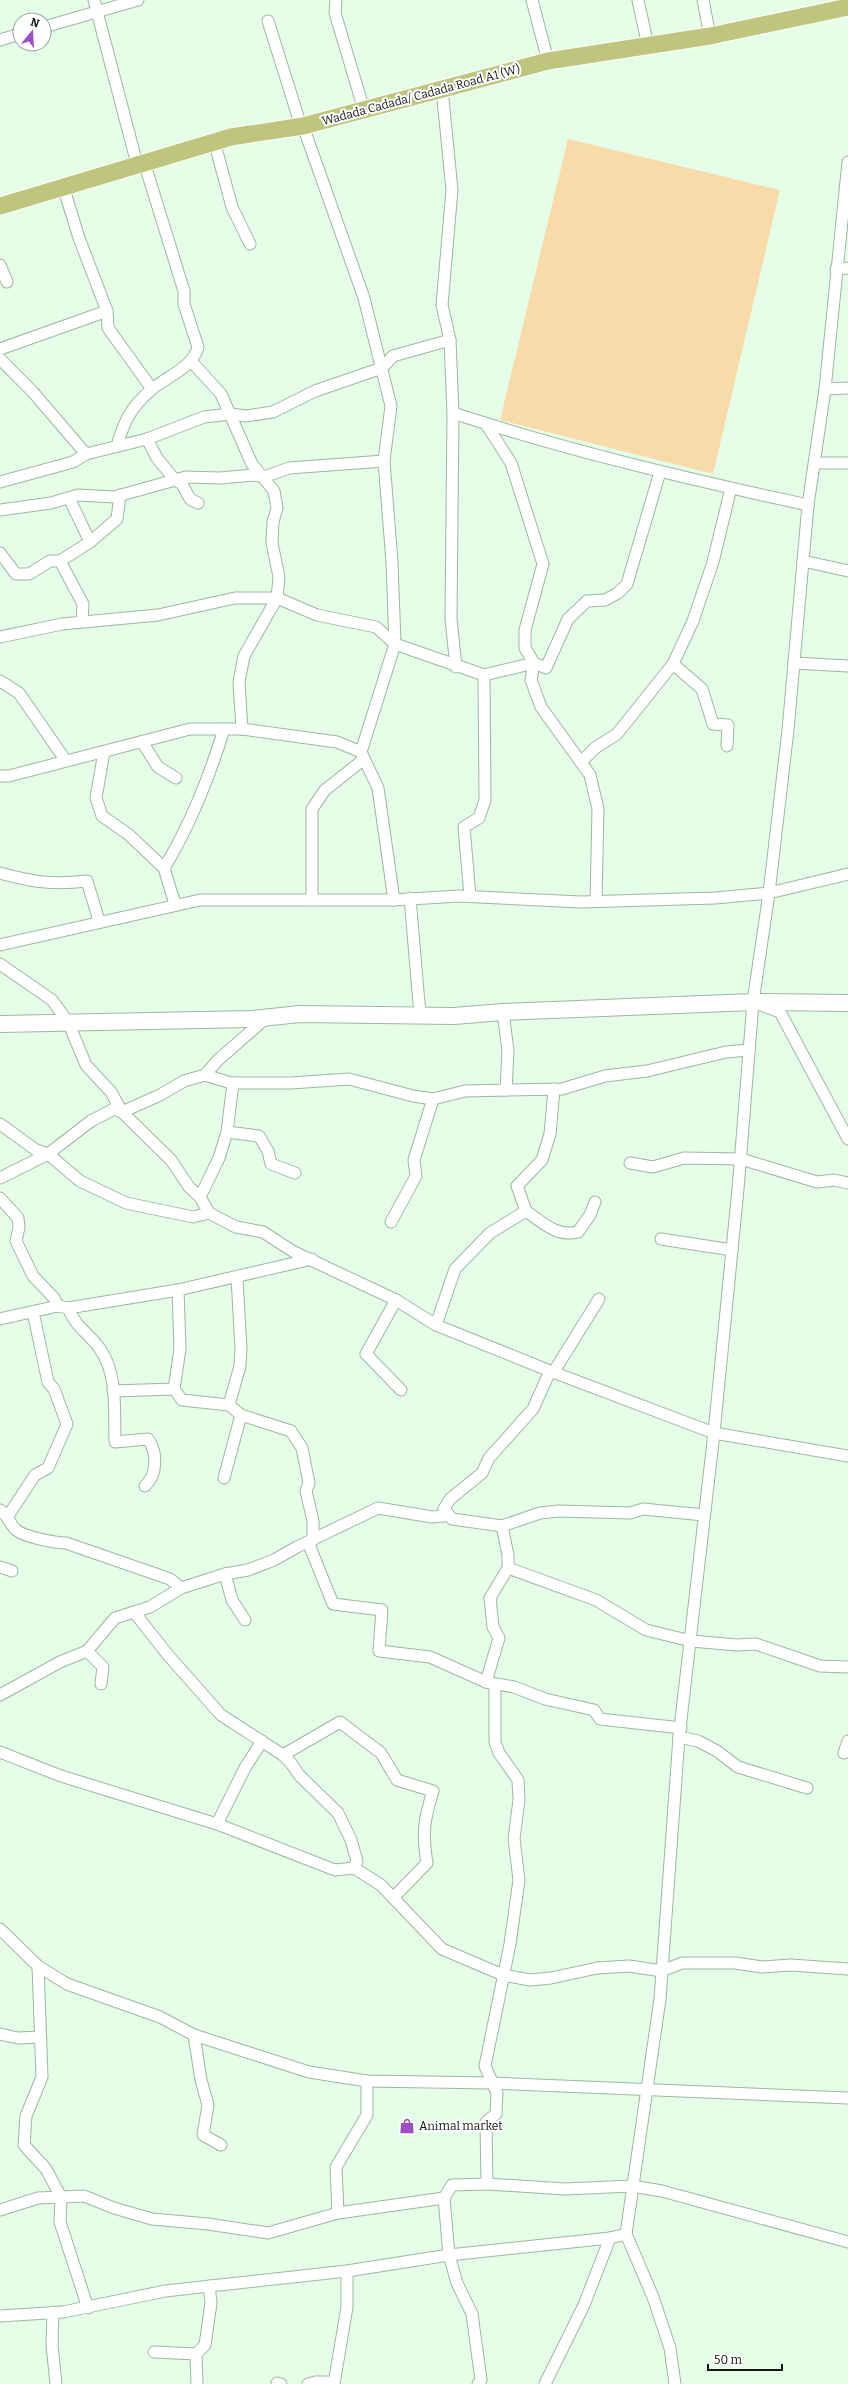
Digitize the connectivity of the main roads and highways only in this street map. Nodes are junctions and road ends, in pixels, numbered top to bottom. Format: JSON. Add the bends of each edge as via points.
{"nodes":[{"id":1,"x":848,"y":7,"type":"edge"},
{"id":2,"x":0,"y":206,"type":"edge"}],
"edges":[{"from":1,"to":2,"type":"main road","name":"Wadada Cadada/ Cadada Road A1 (W)","via":[[710,36],[548,61],[302,126],[214,141]]}]}
